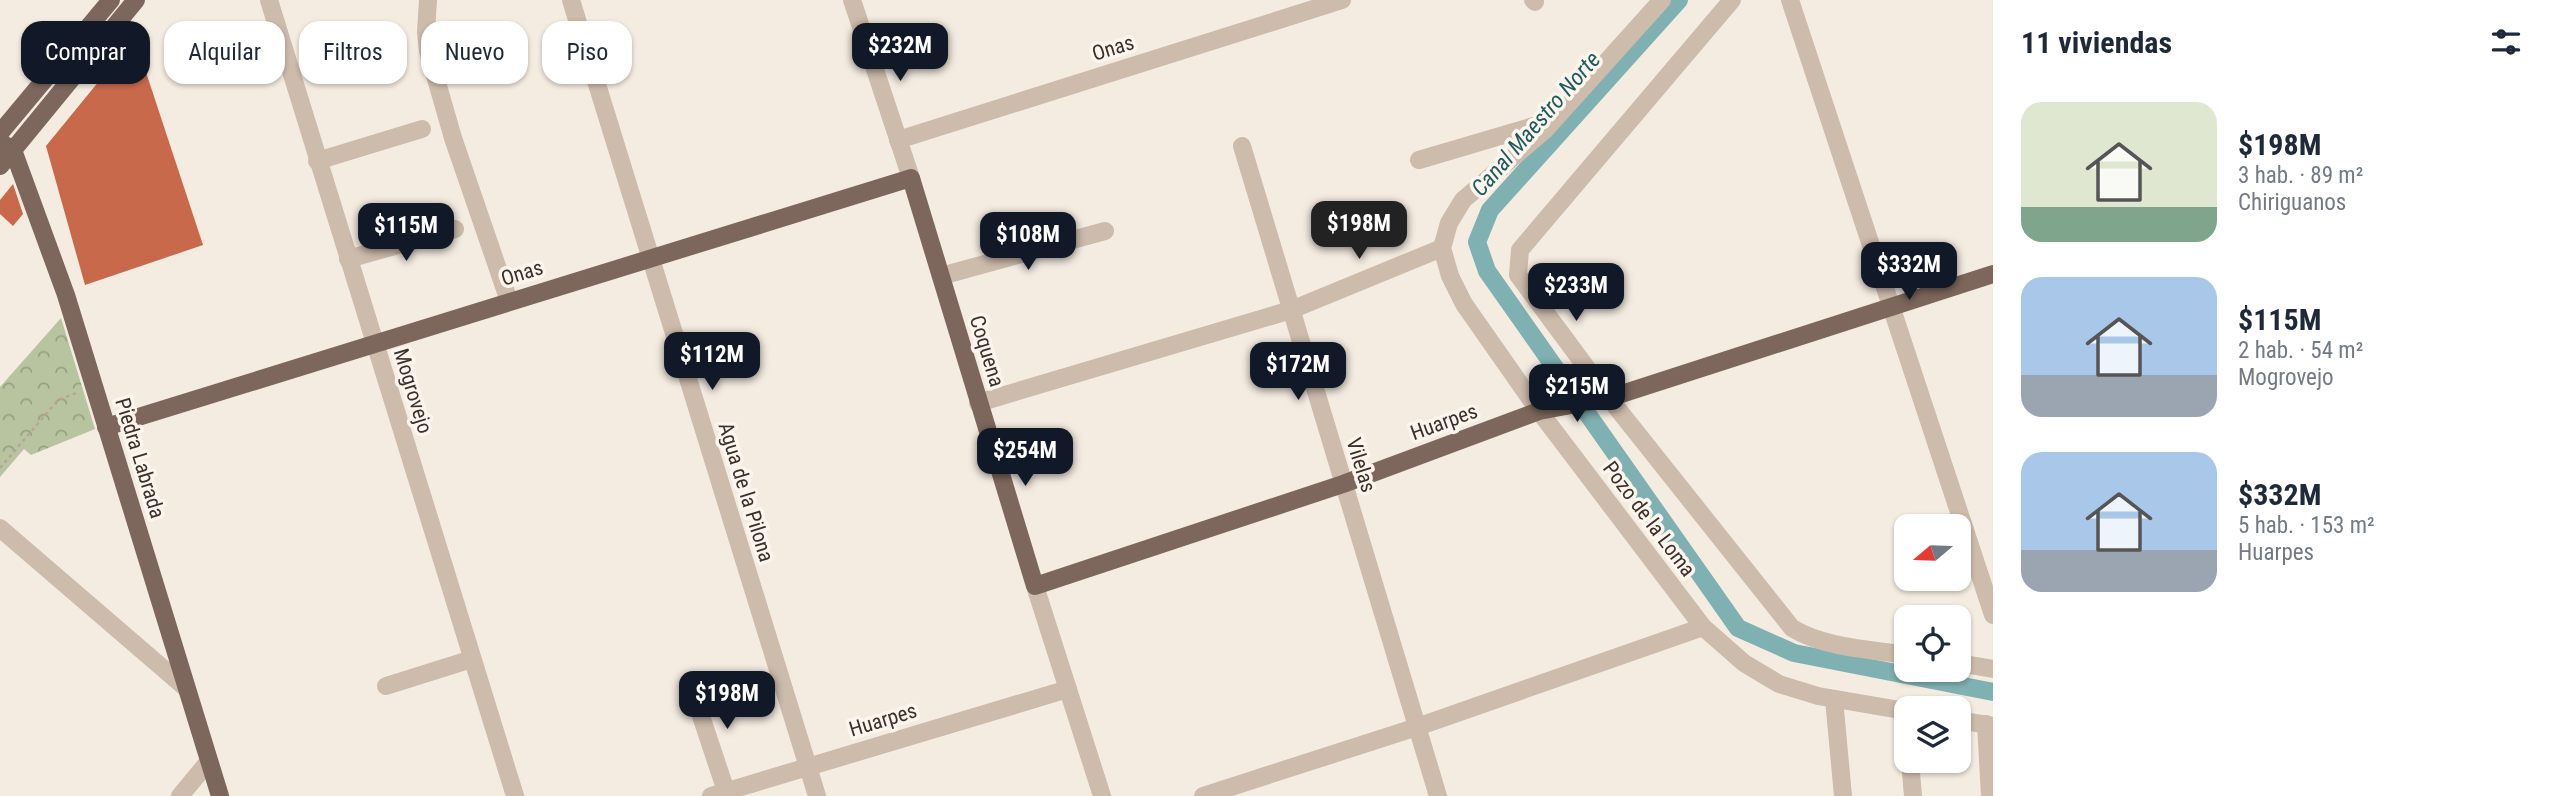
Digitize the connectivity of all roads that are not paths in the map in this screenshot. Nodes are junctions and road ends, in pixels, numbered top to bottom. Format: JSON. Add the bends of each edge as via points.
{"nodes":[{"id":1,"x":111,"y":0,"type":"edge"},
{"id":2,"x":136,"y":0,"type":"edge"},
{"id":3,"x":269,"y":0,"type":"edge"},
{"id":4,"x":428,"y":0,"type":"edge"},
{"id":5,"x":571,"y":0,"type":"edge"},
{"id":6,"x":852,"y":0,"type":"edge"},
{"id":7,"x":1342,"y":0,"type":"edge"},
{"id":8,"x":1662,"y":0,"type":"edge"},
{"id":9,"x":1732,"y":0,"type":"edge"},
{"id":10,"x":1790,"y":0,"type":"edge"},
{"id":11,"x":422,"y":129,"type":"dead end"},
{"id":12,"x":1545,"y":130,"type":"junction"},
{"id":13,"x":0,"y":133,"type":"edge"},
{"id":14,"x":898,"y":139,"type":"junction"},
{"id":15,"x":7,"y":146,"type":"edge"},
{"id":16,"x":1242,"y":146,"type":"dead end"},
{"id":17,"x":1419,"y":160,"type":"dead end"},
{"id":18,"x":317,"y":161,"type":"junction"},
{"id":19,"x":0,"y":166,"type":"edge"},
{"id":20,"x":911,"y":178,"type":"junction"},
{"id":21,"x":455,"y":229,"type":"dead end"},
{"id":22,"x":1105,"y":231,"type":"dead end"},
{"id":23,"x":1442,"y":248,"type":"junction"},
{"id":24,"x":649,"y":257,"type":"junction"},
{"id":25,"x":348,"y":259,"type":"junction"},
{"id":26,"x":1993,"y":274,"type":"edge"},
{"id":27,"x":940,"y":276,"type":"junction"},
{"id":28,"x":509,"y":301,"type":"junction"},
{"id":29,"x":1890,"y":306,"type":"junction"},
{"id":30,"x":1291,"y":310,"type":"junction"},
{"id":31,"x":374,"y":343,"type":"junction"},
{"id":32,"x":1609,"y":398,"type":"junction"},
{"id":33,"x":978,"y":402,"type":"junction"},
{"id":34,"x":1539,"y":411,"type":"junction"},
{"id":35,"x":107,"y":427,"type":"junction"},
{"id":36,"x":1343,"y":484,"type":"junction"},
{"id":37,"x":0,"y":528,"type":"edge"},
{"id":38,"x":1035,"y":586,"type":"junction"},
{"id":39,"x":1993,"y":615,"type":"edge"},
{"id":40,"x":1703,"y":627,"type":"junction"},
{"id":41,"x":1894,"y":653,"type":"edge"},
{"id":42,"x":472,"y":659,"type":"junction"},
{"id":43,"x":1971,"y":665,"type":"edge"},
{"id":44,"x":1993,"y":669,"type":"edge"},
{"id":45,"x":690,"y":683,"type":"dead end"},
{"id":46,"x":386,"y":685,"type":"dead end"},
{"id":47,"x":1068,"y":688,"type":"junction"},
{"id":48,"x":187,"y":689,"type":"junction"},
{"id":49,"x":1834,"y":699,"type":"junction"},
{"id":50,"x":1894,"y":709,"type":"edge"},
{"id":51,"x":1971,"y":722,"type":"edge"},
{"id":52,"x":1989,"y":725,"type":"edge"},
{"id":53,"x":1417,"y":727,"type":"junction"},
{"id":54,"x":209,"y":761,"type":"junction"},
{"id":55,"x":807,"y":766,"type":"junction"},
{"id":56,"x":1911,"y":773,"type":"edge"},
{"id":57,"x":719,"y":794,"type":"edge"},
{"id":58,"x":180,"y":796,"type":"edge"},
{"id":59,"x":220,"y":796,"type":"edge"},
{"id":60,"x":515,"y":796,"type":"edge"},
{"id":61,"x":817,"y":796,"type":"edge"},
{"id":62,"x":1102,"y":796,"type":"edge"},
{"id":63,"x":1203,"y":796,"type":"edge"},
{"id":64,"x":1438,"y":796,"type":"edge"},
{"id":65,"x":1843,"y":796,"type":"edge"},
{"id":66,"x":1913,"y":796,"type":"edge"},
{"id":67,"x":1990,"y":796,"type":"edge"}],
"edges":[{"from":1,"to":13,"type":"main road"},
{"from":2,"to":15,"type":"main road"},
{"from":3,"to":18,"type":"street","name":"Mogrovejo"},
{"from":4,"to":28,"type":"street","via":[[428,51]]},
{"from":5,"to":24,"type":"street","name":"Agua de la Pilona"},
{"from":6,"to":14,"type":"street","name":"Coquena"},
{"from":7,"to":14,"type":"street","name":"Onas"},
{"from":8,"to":12,"type":"street"},
{"from":9,"to":32,"type":"street","name":"Pozo de la Loma","via":[[1520,250],[1517,264],[1523,284]]},
{"from":10,"to":29,"type":"street"},
{"from":11,"to":18,"type":"street"},
{"from":12,"to":17,"type":"street","via":[[1534,127]]},
{"from":12,"to":23,"type":"street","via":[[1463,200],[1449,223]]},
{"from":14,"to":20,"type":"street","name":"Coquena"},
{"from":15,"to":19,"type":"main road"},
{"from":15,"to":35,"type":"main road","name":"Piedra Labrada","via":[[66,295]]},
{"from":16,"to":30,"type":"street","name":"Vilelas"},
{"from":18,"to":25,"type":"street","name":"Mogrovejo"},
{"from":20,"to":24,"type":"main road","name":"Onas"},
{"from":20,"to":27,"type":"main road","name":"Coquena"},
{"from":21,"to":25,"type":"street"},
{"from":22,"to":27,"type":"street"},
{"from":23,"to":30,"type":"street"},
{"from":23,"to":34,"type":"street","name":"Pozo de la Loma","via":[[1464,304]]},
{"from":24,"to":28,"type":"main road","name":"Onas"},
{"from":24,"to":55,"type":"street","name":"Agua de la Pilona"},
{"from":25,"to":31,"type":"street","name":"Mogrovejo"},
{"from":26,"to":29,"type":"main road","name":"Huarpes"},
{"from":27,"to":33,"type":"main road","name":"Coquena"},
{"from":28,"to":31,"type":"main road","name":"Onas"},
{"from":29,"to":32,"type":"main road","name":"Huarpes"},
{"from":29,"to":39,"type":"street"},
{"from":30,"to":33,"type":"street"},
{"from":30,"to":36,"type":"street","name":"Vilelas"},
{"from":31,"to":35,"type":"main road","name":"Onas"},
{"from":31,"to":42,"type":"street","name":"Mogrovejo"},
{"from":32,"to":34,"type":"main road","name":"Huarpes"},
{"from":32,"to":41,"type":"street","name":"Pozo de la Loma","via":[[1792,628],[1828,643]]},
{"from":33,"to":38,"type":"main road","name":"Coquena"},
{"from":34,"to":36,"type":"main road","name":"Huarpes"},
{"from":34,"to":40,"type":"street","name":"Pozo de la Loma"},
{"from":35,"to":48,"type":"main road","name":"Piedra Labrada"},
{"from":36,"to":38,"type":"main road","name":"Huarpes"},
{"from":36,"to":53,"type":"street","name":"Vilelas"},
{"from":37,"to":48,"type":"street"},
{"from":38,"to":47,"type":"street","name":"Coquena"},
{"from":40,"to":49,"type":"street","name":"Pozo de la Loma","via":[[1744,663],[1779,684]]},
{"from":40,"to":53,"type":"street"},
{"from":42,"to":46,"type":"street"},
{"from":42,"to":60,"type":"street","name":"Mogrovejo"},
{"from":43,"to":44,"type":"street"},
{"from":45,"to":57,"type":"street"},
{"from":47,"to":55,"type":"street","name":"Huarpes"},
{"from":47,"to":62,"type":"street","name":"Coquena"},
{"from":48,"to":54,"type":"main road","name":"Piedra Labrada"},
{"from":49,"to":50,"type":"street","name":"Pozo de la Loma"},
{"from":49,"to":65,"type":"street"},
{"from":51,"to":52,"type":"street"},
{"from":52,"to":67,"type":"street"},
{"from":53,"to":63,"type":"street"},
{"from":53,"to":64,"type":"street","name":"Vilelas"},
{"from":54,"to":58,"type":"street"},
{"from":54,"to":59,"type":"main road","name":"Piedra Labrada"},
{"from":55,"to":57,"type":"street","name":"Huarpes"},
{"from":55,"to":61,"type":"street","name":"Agua de la Pilona"},
{"from":56,"to":66,"type":"street"}]}
